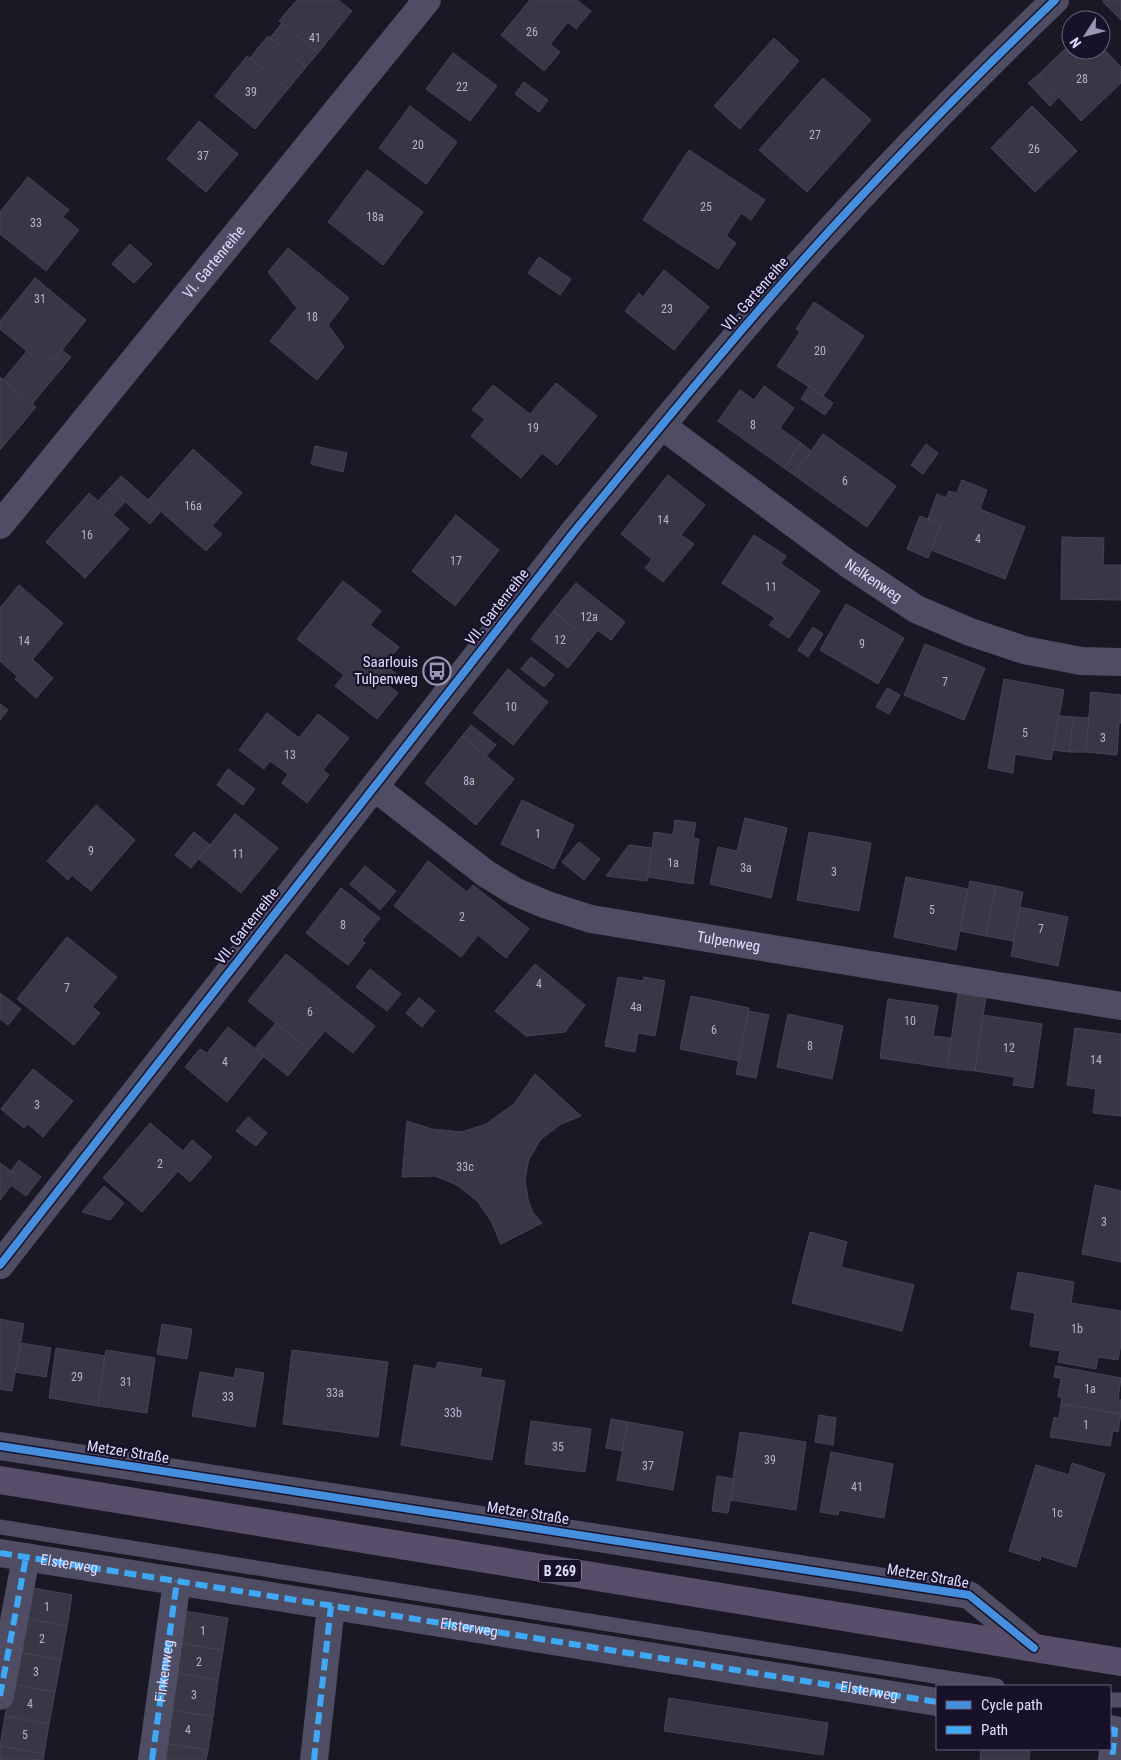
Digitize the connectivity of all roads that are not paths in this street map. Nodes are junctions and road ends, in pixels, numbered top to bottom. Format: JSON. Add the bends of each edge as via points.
{"nodes":[{"id":1,"x":427,"y":0,"type":"edge"},
{"id":2,"x":1055,"y":0,"type":"edge"},
{"id":3,"x":662,"y":426,"type":"junction"},
{"id":4,"x":0,"y":525,"type":"edge"},
{"id":5,"x":1121,"y":662,"type":"edge"},
{"id":6,"x":374,"y":787,"type":"junction"},
{"id":7,"x":1121,"y":1006,"type":"edge"},
{"id":8,"x":0,"y":1265,"type":"edge"},
{"id":9,"x":0,"y":1446,"type":"edge"},
{"id":10,"x":0,"y":1480,"type":"edge"},
{"id":11,"x":0,"y":1526,"type":"edge"},
{"id":12,"x":13,"y":1555,"type":"edge"},
{"id":13,"x":177,"y":1581,"type":"junction"},
{"id":14,"x":331,"y":1606,"type":"junction"},
{"id":15,"x":1034,"y":1648,"type":"junction"},
{"id":16,"x":1121,"y":1662,"type":"edge"},
{"id":17,"x":991,"y":1685,"type":"edge"},
{"id":18,"x":0,"y":1696,"type":"edge"},
{"id":19,"x":936,"y":1702,"type":"edge"},
{"id":20,"x":1111,"y":1729,"type":"edge"},
{"id":21,"x":152,"y":1760,"type":"edge"},
{"id":22,"x":314,"y":1760,"type":"edge"},
{"id":23,"x":1112,"y":1760,"type":"edge"}],
"edges":[{"from":1,"to":4,"type":"street","name":"VI. Gartenreihe"},
{"from":2,"to":3,"type":"street","name":"VII. Gartenreihe","via":[[929,125],[827,234]]},
{"from":3,"to":5,"type":"street","name":"Nelkenweg","via":[[847,563],[916,609],[1024,650],[1081,661]]},
{"from":3,"to":6,"type":"street","name":"VII. Gartenreihe","via":[[573,533]]},
{"from":6,"to":7,"type":"street","name":"Tulpenweg","via":[[485,873],[516,892],[591,919]]},
{"from":6,"to":8,"type":"street","name":"VII. Gartenreihe"},
{"from":9,"to":15,"type":"street","name":"Metzer Straße","via":[[969,1595]]},
{"from":10,"to":15,"type":"main road","number":"B 269"},
{"from":11,"to":17,"type":"lane"},
{"from":12,"to":13,"type":"street","name":"Elsterweg"},
{"from":12,"to":18,"type":"street"},
{"from":13,"to":14,"type":"street","name":"Elsterweg"},
{"from":13,"to":21,"type":"street","name":"Finkenweg"},
{"from":14,"to":19,"type":"street","name":"Elsterweg"},
{"from":14,"to":22,"type":"street"},
{"from":15,"to":16,"type":"main road","number":"B 269"},
{"from":20,"to":23,"type":"street","via":[[1115,1730]]}]}
